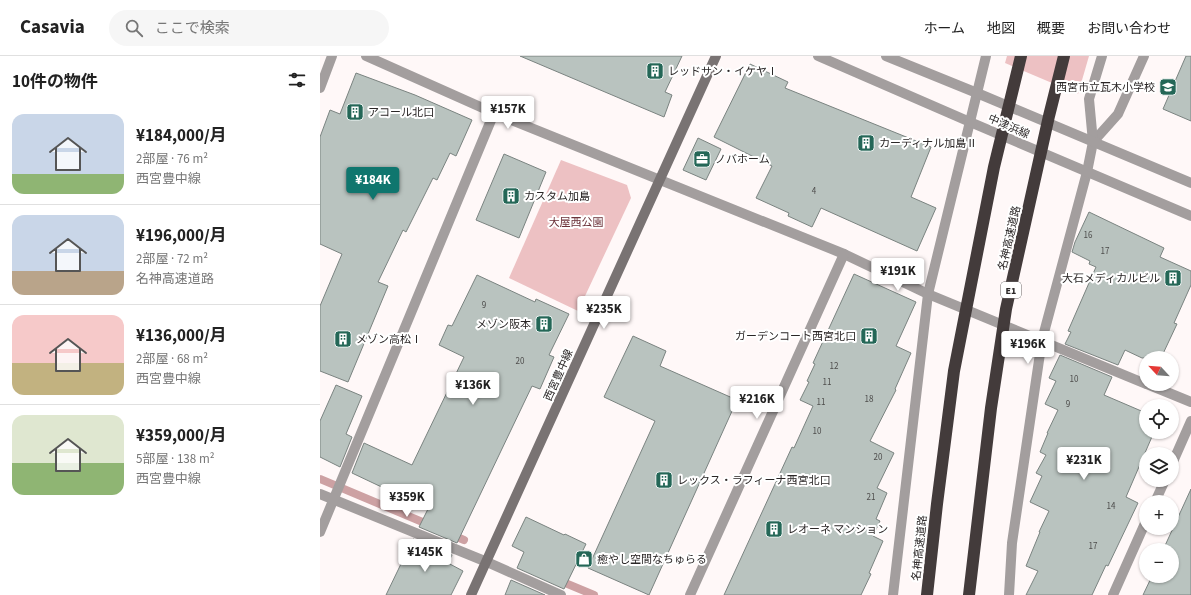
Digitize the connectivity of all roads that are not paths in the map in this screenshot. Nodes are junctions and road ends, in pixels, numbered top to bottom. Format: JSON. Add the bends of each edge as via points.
{"nodes":[{"id":1,"x":332,"y":56,"type":"edge"},
{"id":2,"x":366,"y":56,"type":"edge"},
{"id":3,"x":716,"y":56,"type":"edge"},
{"id":4,"x":818,"y":56,"type":"edge"},
{"id":5,"x":886,"y":56,"type":"edge"},
{"id":6,"x":986,"y":56,"type":"edge"},
{"id":7,"x":1021,"y":56,"type":"edge"},
{"id":8,"x":1064,"y":56,"type":"edge"},
{"id":9,"x":1102,"y":56,"type":"edge"},
{"id":10,"x":1144,"y":56,"type":"edge"},
{"id":11,"x":320,"y":88,"type":"edge"},
{"id":12,"x":977,"y":93,"type":"junction"},
{"id":13,"x":494,"y":112,"type":"junction"},
{"id":14,"x":970,"y":122,"type":"junction"},
{"id":15,"x":1093,"y":142,"type":"junction"},
{"id":16,"x":1086,"y":172,"type":"junction"},
{"id":17,"x":660,"y":179,"type":"junction"},
{"id":18,"x":1191,"y":183,"type":"edge"},
{"id":19,"x":1191,"y":216,"type":"edge"},
{"id":20,"x":844,"y":254,"type":"junction"},
{"id":21,"x":928,"y":294,"type":"junction"},
{"id":22,"x":1042,"y":340,"type":"junction"},
{"id":23,"x":1139,"y":381,"type":"edge"},
{"id":24,"x":1164,"y":391,"type":"edge"},
{"id":25,"x":1191,"y":402,"type":"edge"},
{"id":26,"x":1191,"y":421,"type":"edge"},
{"id":27,"x":1179,"y":448,"type":"edge"},
{"id":28,"x":320,"y":494,"type":"edge"},
{"id":29,"x":335,"y":496,"type":"junction"},
{"id":30,"x":320,"y":532,"type":"edge"},
{"id":31,"x":1140,"y":535,"type":"edge"},
{"id":32,"x":487,"y":562,"type":"junction"},
{"id":33,"x":472,"y":595,"type":"edge"},
{"id":34,"x":560,"y":595,"type":"edge"},
{"id":35,"x":690,"y":595,"type":"edge"},
{"id":36,"x":893,"y":595,"type":"edge"},
{"id":37,"x":927,"y":595,"type":"edge"},
{"id":38,"x":970,"y":595,"type":"edge"},
{"id":39,"x":1009,"y":595,"type":"edge"},
{"id":40,"x":1113,"y":595,"type":"edge"}],
"edges":[{"from":1,"to":11,"type":"street"},
{"from":2,"to":13,"type":"street"},
{"from":3,"to":17,"type":"main road","name":"西宮豊中線"},
{"from":4,"to":14,"type":"street","name":"中津浜線"},
{"from":5,"to":12,"type":"street","name":"中津浜線"},
{"from":6,"to":12,"type":"street"},
{"from":7,"to":37,"type":"highway","name":"名神高速道路","via":[[994,166],[954,371]]},
{"from":8,"to":38,"type":"highway","name":"名神高速道路","number":"E1","via":[[1006,309],[991,408]]},
{"from":9,"to":15,"type":"street","via":[[1089,99]]},
{"from":10,"to":15,"type":"street","via":[[1118,114]]},
{"from":12,"to":14,"type":"street"},
{"from":12,"to":15,"type":"street","name":"中津浜線"},
{"from":13,"to":17,"type":"street"},
{"from":13,"to":29,"type":"street"},
{"from":14,"to":16,"type":"street","name":"中津浜線"},
{"from":14,"to":21,"type":"street"},
{"from":15,"to":16,"type":"street"},
{"from":15,"to":18,"type":"street","name":"中津浜線"},
{"from":16,"to":19,"type":"street","name":"中津浜線"},
{"from":16,"to":22,"type":"street"},
{"from":17,"to":20,"type":"street"},
{"from":17,"to":32,"type":"main road","name":"西宮豊中線"},
{"from":20,"to":21,"type":"street"},
{"from":20,"to":35,"type":"street"},
{"from":21,"to":22,"type":"street"},
{"from":21,"to":36,"type":"street"},
{"from":22,"to":23,"type":"street"},
{"from":22,"to":39,"type":"street","via":[[1012,544]]},
{"from":24,"to":25,"type":"street"},
{"from":26,"to":27,"type":"street"},
{"from":28,"to":29,"type":"street"},
{"from":29,"to":30,"type":"street"},
{"from":29,"to":32,"type":"street"},
{"from":31,"to":40,"type":"street"},
{"from":32,"to":33,"type":"main road","name":"西宮豊中線"},
{"from":32,"to":34,"type":"street"}]}
